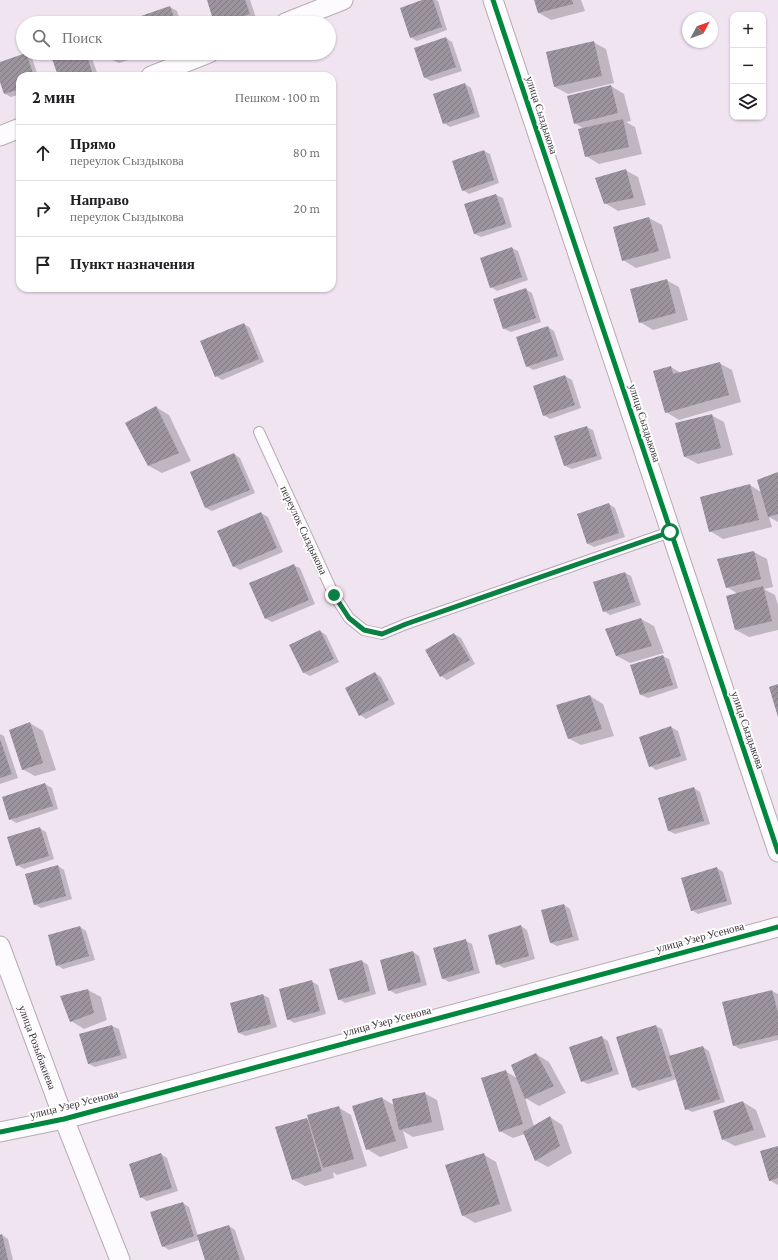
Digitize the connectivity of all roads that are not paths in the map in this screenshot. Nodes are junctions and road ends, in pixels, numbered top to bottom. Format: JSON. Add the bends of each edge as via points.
{"nodes":[{"id":1,"x":343,"y":0,"type":"edge"},
{"id":2,"x":493,"y":0,"type":"edge"},
{"id":3,"x":303,"y":16,"type":"edge"},
{"id":4,"x":191,"y":60,"type":"edge"},
{"id":5,"x":161,"y":72,"type":"edge"},
{"id":6,"x":16,"y":130,"type":"edge"},
{"id":7,"x":0,"y":136,"type":"edge"},
{"id":8,"x":259,"y":432,"type":"dead end"},
{"id":9,"x":670,"y":532,"type":"junction"},
{"id":10,"x":778,"y":852,"type":"edge"},
{"id":11,"x":778,"y":927,"type":"edge"},
{"id":12,"x":0,"y":946,"type":"edge"},
{"id":13,"x":64,"y":1119,"type":"junction"},
{"id":14,"x":0,"y":1132,"type":"edge"},
{"id":15,"x":120,"y":1260,"type":"edge"}],
"edges":[{"from":1,"to":3,"type":"street"},
{"from":2,"to":9,"type":"street","name":"улица Сыздыкова"},
{"from":4,"to":5,"type":"street"},
{"from":6,"to":7,"type":"street"},
{"from":8,"to":9,"type":"lane","name":"переулок Сыздыкова","via":[[334,595],[349,618],[364,630],[382,634]]},
{"from":9,"to":10,"type":"street","name":"улица Сыздыкова"},
{"from":11,"to":13,"type":"street","name":"улица Узер Усенова"},
{"from":12,"to":13,"type":"street","name":"улица Розыбакиева"},
{"from":13,"to":14,"type":"street","name":"улица Узер Усенова"},
{"from":13,"to":15,"type":"street","name":"улица Розыбакиева"}]}
